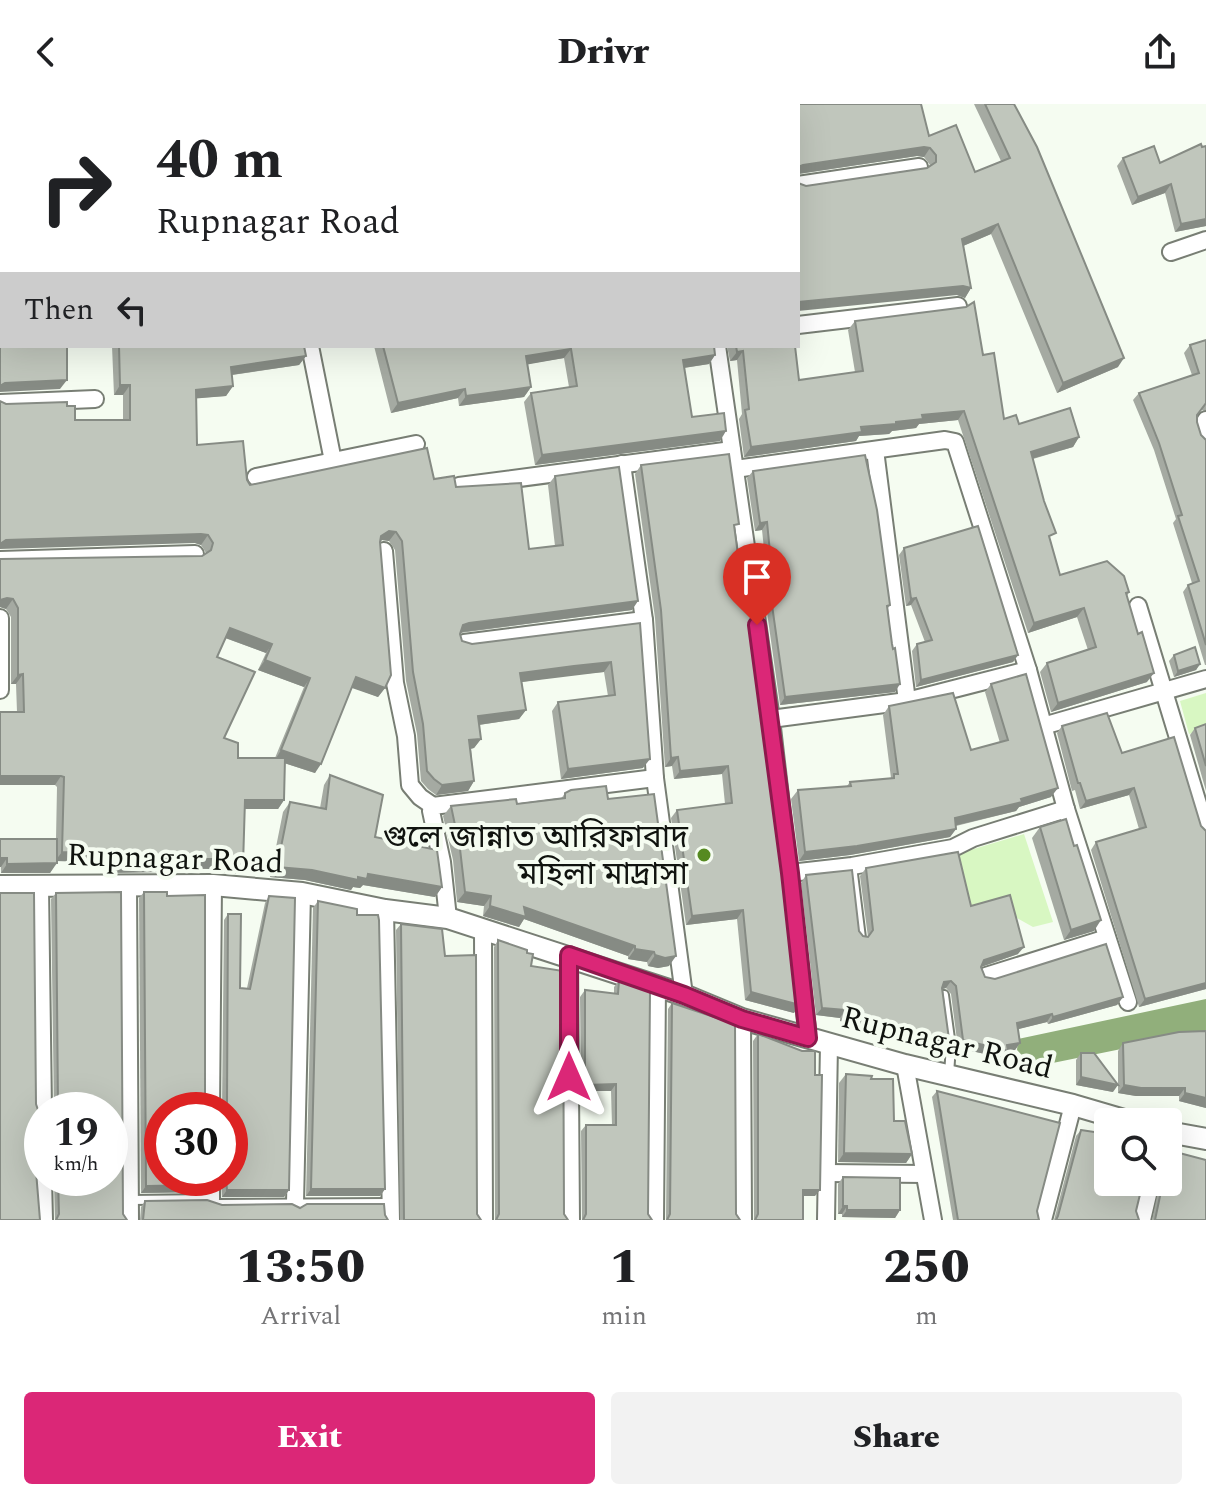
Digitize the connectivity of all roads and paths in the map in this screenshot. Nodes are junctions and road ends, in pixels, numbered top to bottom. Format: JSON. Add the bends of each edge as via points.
{"nodes":[{"id":1,"x":919,"y":167,"type":"edge"},
{"id":2,"x":800,"y":185,"type":"edge"},
{"id":3,"x":1206,"y":240,"type":"edge"},
{"id":4,"x":1171,"y":252,"type":"dead end"},
{"id":5,"x":958,"y":306,"type":"edge"},
{"id":6,"x":800,"y":325,"type":"edge"},
{"id":7,"x":310,"y":348,"type":"edge"},
{"id":8,"x":717,"y":348,"type":"edge"},
{"id":9,"x":95,"y":399,"type":"dead end"},
{"id":10,"x":0,"y":403,"type":"edge"},
{"id":11,"x":1206,"y":420,"type":"edge"},
{"id":12,"x":1206,"y":439,"type":"edge"},
{"id":13,"x":416,"y":444,"type":"dead end"},
{"id":14,"x":732,"y":450,"type":"junction"},
{"id":15,"x":875,"y":450,"type":"junction"},
{"id":16,"x":333,"y":461,"type":"junction"},
{"id":17,"x":622,"y":464,"type":"junction"},
{"id":18,"x":735,"y":469,"type":"junction"},
{"id":19,"x":256,"y":477,"type":"dead end"},
{"id":20,"x":459,"y":486,"type":"edge"},
{"id":21,"x":384,"y":551,"type":"edge"},
{"id":22,"x":195,"y":554,"type":"edge"},
{"id":23,"x":0,"y":560,"type":"edge"},
{"id":24,"x":1138,"y":606,"type":"dead end"},
{"id":25,"x":0,"y":618,"type":"edge"},
{"id":26,"x":644,"y":620,"type":"junction"},
{"id":27,"x":464,"y":643,"type":"edge"},
{"id":28,"x":1028,"y":670,"type":"junction"},
{"id":29,"x":1206,"y":679,"type":"edge"},
{"id":30,"x":0,"y":690,"type":"edge"},
{"id":31,"x":1165,"y":692,"type":"junction"},
{"id":32,"x":907,"y":701,"type":"junction"},
{"id":33,"x":771,"y":719,"type":"junction"},
{"id":34,"x":1043,"y":726,"type":"junction"},
{"id":35,"x":655,"y":778,"type":"junction"},
{"id":36,"x":433,"y":806,"type":"junction"},
{"id":37,"x":1066,"y":809,"type":"junction"},
{"id":38,"x":1205,"y":824,"type":"edge"},
{"id":39,"x":852,"y":866,"type":"junction"},
{"id":40,"x":790,"y":873,"type":"junction"},
{"id":41,"x":128,"y":885,"type":"junction"},
{"id":42,"x":213,"y":885,"type":"junction"},
{"id":43,"x":0,"y":886,"type":"edge"},
{"id":44,"x":40,"y":886,"type":"junction"},
{"id":45,"x":302,"y":893,"type":"junction"},
{"id":46,"x":385,"y":910,"type":"junction"},
{"id":47,"x":448,"y":918,"type":"junction"},
{"id":48,"x":483,"y":930,"type":"junction"},
{"id":49,"x":861,"y":938,"type":"edge"},
{"id":50,"x":1107,"y":938,"type":"junction"},
{"id":51,"x":569,"y":955,"type":"junction"},
{"id":52,"x":986,"y":976,"type":"edge"},
{"id":53,"x":657,"y":986,"type":"junction"},
{"id":54,"x":684,"y":995,"type":"junction"},
{"id":55,"x":944,"y":995,"type":"edge"},
{"id":56,"x":1128,"y":1002,"type":"dead end"},
{"id":57,"x":742,"y":1019,"type":"junction"},
{"id":58,"x":808,"y":1038,"type":"junction"},
{"id":59,"x":829,"y":1044,"type":"junction"},
{"id":60,"x":905,"y":1065,"type":"junction"},
{"id":61,"x":949,"y":1075,"type":"junction"},
{"id":62,"x":43,"y":1092,"type":"edge"},
{"id":63,"x":211,"y":1092,"type":"edge"},
{"id":64,"x":1073,"y":1105,"type":"junction"},
{"id":65,"x":1094,"y":1111,"type":"edge"},
{"id":66,"x":1182,"y":1135,"type":"edge"},
{"id":67,"x":1206,"y":1139,"type":"edge"},
{"id":68,"x":827,"y":1173,"type":"junction"},
{"id":69,"x":924,"y":1174,"type":"junction"},
{"id":70,"x":43,"y":1196,"type":"edge"},
{"id":71,"x":1148,"y":1196,"type":"edge"},
{"id":72,"x":211,"y":1199,"type":"joint"},
{"id":73,"x":131,"y":1200,"type":"junction"},
{"id":74,"x":295,"y":1203,"type":"junction"},
{"id":75,"x":390,"y":1203,"type":"junction"},
{"id":76,"x":44,"y":1220,"type":"edge"},
{"id":77,"x":130,"y":1220,"type":"edge"},
{"id":78,"x":391,"y":1220,"type":"edge"},
{"id":79,"x":484,"y":1220,"type":"edge"},
{"id":80,"x":571,"y":1220,"type":"edge"},
{"id":81,"x":655,"y":1220,"type":"edge"},
{"id":82,"x":743,"y":1220,"type":"edge"},
{"id":83,"x":826,"y":1220,"type":"edge"},
{"id":84,"x":933,"y":1220,"type":"edge"},
{"id":85,"x":1043,"y":1220,"type":"edge"},
{"id":86,"x":1142,"y":1220,"type":"edge"}],
"edges":[{"from":1,"to":2,"type":"street"},
{"from":3,"to":4,"type":"street"},
{"from":5,"to":6,"type":"street"},
{"from":7,"to":16,"type":"street"},
{"from":8,"to":14,"type":"street"},
{"from":9,"to":10,"type":"street"},
{"from":11,"to":12,"type":"street"},
{"from":13,"to":16,"type":"street"},
{"from":14,"to":17,"type":"street"},
{"from":14,"to":18,"type":"street"},
{"from":15,"to":18,"type":"street"},
{"from":15,"to":28,"type":"street","via":[[955,442]]},
{"from":15,"to":32,"type":"street"},
{"from":16,"to":19,"type":"street"},
{"from":17,"to":20,"type":"street"},
{"from":17,"to":26,"type":"street"},
{"from":18,"to":33,"type":"street"},
{"from":21,"to":36,"type":"street","via":[[410,785]]},
{"from":22,"to":23,"type":"street"},
{"from":24,"to":31,"type":"street"},
{"from":25,"to":30,"type":"street"},
{"from":26,"to":27,"type":"street"},
{"from":26,"to":35,"type":"street"},
{"from":28,"to":32,"type":"street"},
{"from":28,"to":34,"type":"street"},
{"from":29,"to":31,"type":"street"},
{"from":31,"to":34,"type":"street"},
{"from":31,"to":38,"type":"street"},
{"from":32,"to":33,"type":"street"},
{"from":33,"to":40,"type":"street"},
{"from":34,"to":37,"type":"street"},
{"from":35,"to":36,"type":"street"},
{"from":35,"to":54,"type":"street"},
{"from":36,"to":47,"type":"street"},
{"from":37,"to":39,"type":"street","via":[[953,848]]},
{"from":37,"to":50,"type":"street"},
{"from":39,"to":40,"type":"street"},
{"from":39,"to":49,"type":"lane"},
{"from":40,"to":58,"type":"street"},
{"from":41,"to":42,"type":"street","name":"Rupnagar Road"},
{"from":41,"to":44,"type":"street","name":"Rupnagar Road"},
{"from":41,"to":73,"type":"street"},
{"from":42,"to":45,"type":"street","name":"Rupnagar Road"},
{"from":42,"to":63,"type":"street"},
{"from":43,"to":44,"type":"street","name":"Rupnagar Road"},
{"from":44,"to":62,"type":"street"},
{"from":45,"to":46,"type":"street","name":"Rupnagar Road"},
{"from":45,"to":74,"type":"street"},
{"from":46,"to":47,"type":"street","name":"Rupnagar Road"},
{"from":46,"to":75,"type":"street"},
{"from":47,"to":48,"type":"street","name":"Rupnagar Road"},
{"from":48,"to":51,"type":"street","name":"Rupnagar Road"},
{"from":48,"to":79,"type":"street"},
{"from":50,"to":52,"type":"street"},
{"from":50,"to":56,"type":"street"},
{"from":51,"to":53,"type":"street","name":"Rupnagar Road"},
{"from":51,"to":80,"type":"street"},
{"from":53,"to":54,"type":"street","name":"Rupnagar Road"},
{"from":53,"to":81,"type":"street"},
{"from":54,"to":57,"type":"street","name":"Rupnagar Road"},
{"from":55,"to":61,"type":"lane"},
{"from":57,"to":58,"type":"street","name":"Rupnagar Road"},
{"from":57,"to":82,"type":"street"},
{"from":58,"to":59,"type":"street","name":"Rupnagar Road"},
{"from":59,"to":60,"type":"street","name":"Rupnagar Road"},
{"from":59,"to":68,"type":"street"},
{"from":60,"to":61,"type":"street","name":"Rupnagar Road"},
{"from":60,"to":69,"type":"street"},
{"from":61,"to":64,"type":"street","name":"Rupnagar Road"},
{"from":64,"to":65,"type":"street","name":"Rupnagar Road"},
{"from":64,"to":85,"type":"street"},
{"from":66,"to":67,"type":"street"},
{"from":68,"to":69,"type":"street"},
{"from":68,"to":83,"type":"street"},
{"from":69,"to":84,"type":"street"},
{"from":70,"to":76,"type":"street"},
{"from":71,"to":86,"type":"street"},
{"from":72,"to":73,"type":"lane"},
{"from":72,"to":74,"type":"lane","via":[[218,1204]]},
{"from":73,"to":77,"type":"street"},
{"from":74,"to":75,"type":"lane"},
{"from":75,"to":78,"type":"street"}]}
